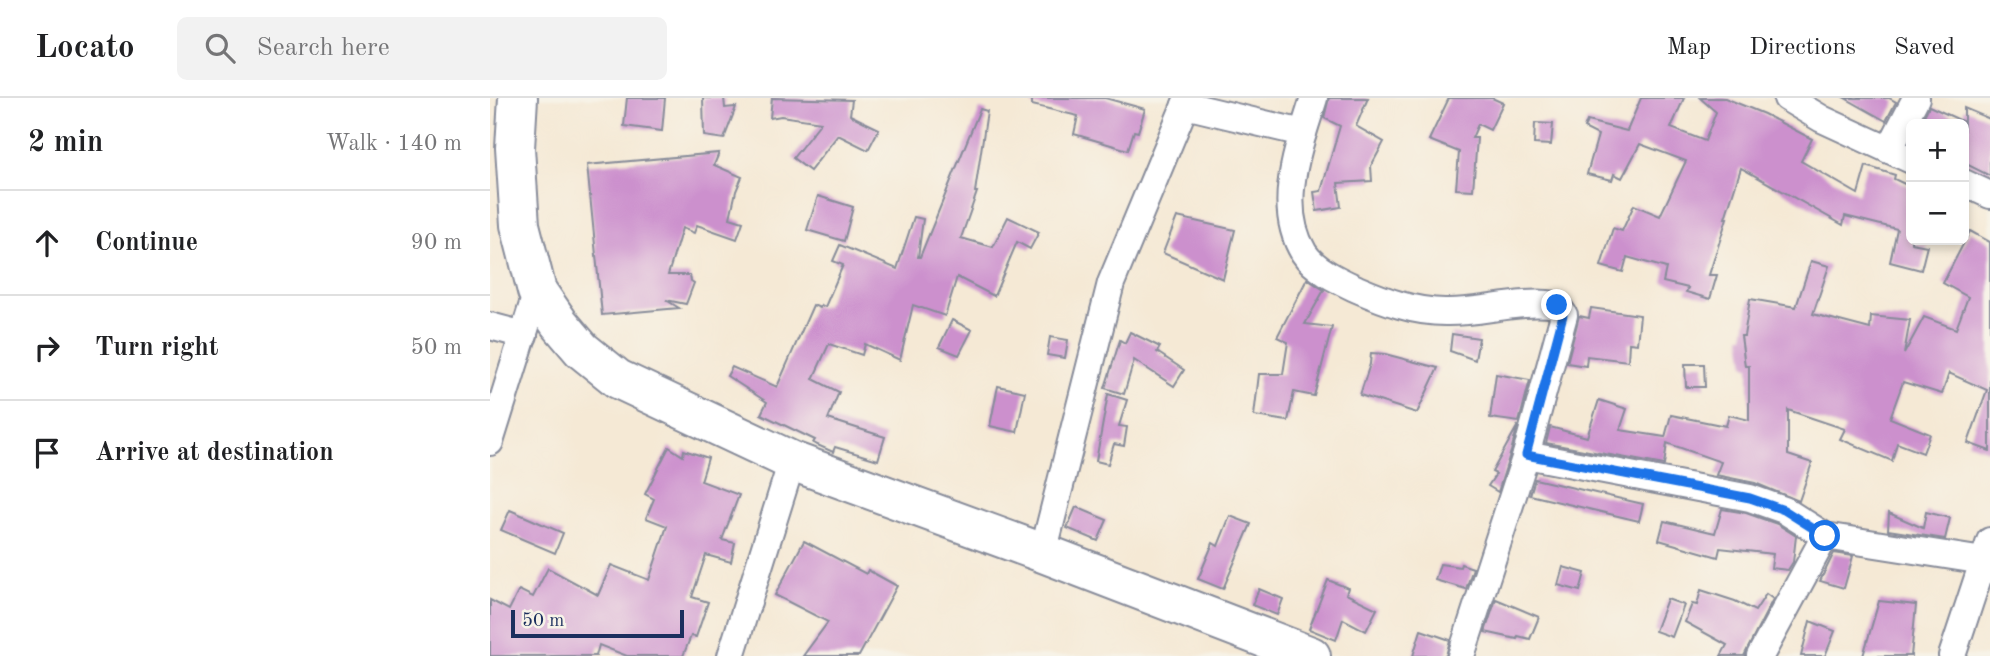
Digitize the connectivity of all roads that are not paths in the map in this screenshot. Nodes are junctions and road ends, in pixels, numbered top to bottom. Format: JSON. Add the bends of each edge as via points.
{"nodes":[{"id":1,"x":518,"y":98,"type":"edge"},
{"id":2,"x":1314,"y":98,"type":"edge"},
{"id":3,"x":1787,"y":98,"type":"edge"},
{"id":4,"x":1916,"y":98,"type":"edge"},
{"id":5,"x":1187,"y":102,"type":"edge"},
{"id":6,"x":1303,"y":133,"type":"junction"},
{"id":7,"x":1900,"y":155,"type":"edge"},
{"id":8,"x":1969,"y":185,"type":"edge"},
{"id":9,"x":1990,"y":195,"type":"edge"},
{"id":10,"x":537,"y":291,"type":"junction"},
{"id":11,"x":490,"y":326,"type":"edge"},
{"id":12,"x":524,"y":335,"type":"junction"},
{"id":13,"x":490,"y":442,"type":"edge"},
{"id":14,"x":1526,"y":455,"type":"junction"},
{"id":15,"x":792,"y":461,"type":"junction"},
{"id":16,"x":1825,"y":536,"type":"junction"},
{"id":17,"x":1043,"y":553,"type":"junction"},
{"id":18,"x":1988,"y":555,"type":"edge"},
{"id":19,"x":1979,"y":612,"type":"edge"},
{"id":20,"x":731,"y":656,"type":"edge"},
{"id":21,"x":1311,"y":656,"type":"edge"},
{"id":22,"x":1461,"y":656,"type":"edge"},
{"id":23,"x":1760,"y":656,"type":"edge"},
{"id":24,"x":1952,"y":656,"type":"edge"}],
"edges":[{"from":1,"to":10,"type":"street","via":[[515,148],[520,225]]},
{"from":2,"to":6,"type":"street"},
{"from":3,"to":7,"type":"street"},
{"from":4,"to":7,"type":"street"},
{"from":5,"to":6,"type":"street"},
{"from":5,"to":17,"type":"street","via":[[1111,283]]},
{"from":6,"to":14,"type":"street","via":[[1289,195],[1293,226],[1305,255],[1332,277],[1423,311],[1448,313],[1538,302],[1557,305],[1563,315]]},
{"from":8,"to":9,"type":"street"},
{"from":10,"to":12,"type":"street"},
{"from":10,"to":15,"type":"street","via":[[582,350],[618,379]]},
{"from":11,"to":12,"type":"street"},
{"from":12,"to":13,"type":"street"},
{"from":14,"to":16,"type":"street","via":[[1750,498],[1784,510]]},
{"from":14,"to":22,"type":"street"},
{"from":15,"to":17,"type":"street"},
{"from":15,"to":20,"type":"street"},
{"from":16,"to":18,"type":"street"},
{"from":16,"to":23,"type":"street"},
{"from":17,"to":21,"type":"street"},
{"from":18,"to":19,"type":"street"},
{"from":19,"to":24,"type":"street"}]}
